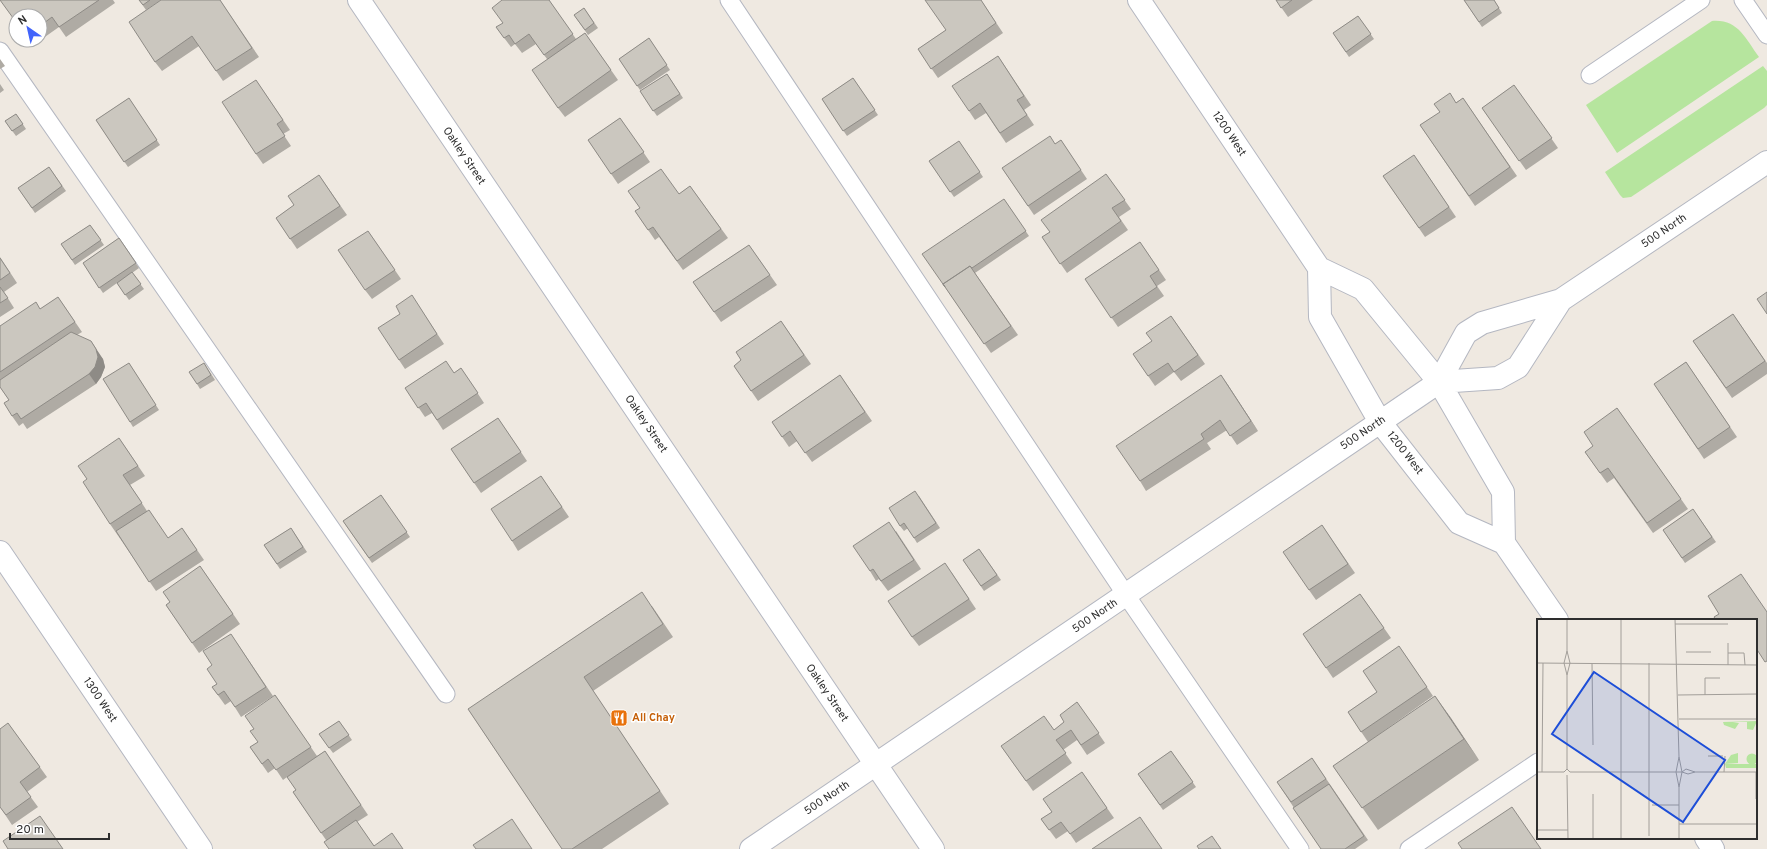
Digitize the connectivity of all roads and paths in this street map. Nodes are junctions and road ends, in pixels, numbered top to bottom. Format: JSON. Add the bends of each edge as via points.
{"nodes":[{"id":1,"x":359,"y":0,"type":"edge"},
{"id":2,"x":729,"y":0,"type":"edge"},
{"id":3,"x":1139,"y":0,"type":"edge"},
{"id":4,"x":1701,"y":0,"type":"edge"},
{"id":5,"x":1743,"y":0,"type":"edge"},
{"id":6,"x":1767,"y":35,"type":"edge"},
{"id":7,"x":0,"y":51,"type":"edge"},
{"id":8,"x":1590,"y":75,"type":"dead end"},
{"id":9,"x":1767,"y":162,"type":"edge"},
{"id":10,"x":1319,"y":268,"type":"junction"},
{"id":11,"x":1561,"y":300,"type":"junction"},
{"id":12,"x":1439,"y":382,"type":"junction"},
{"id":13,"x":1380,"y":422,"type":"junction"},
{"id":14,"x":1504,"y":543,"type":"junction"},
{"id":15,"x":0,"y":552,"type":"edge"},
{"id":16,"x":1126,"y":595,"type":"junction"},
{"id":17,"x":1556,"y":619,"type":"edge"},
{"id":18,"x":446,"y":694,"type":"dead end"},
{"id":19,"x":1537,"y":763,"type":"edge"},
{"id":20,"x":876,"y":765,"type":"junction"},
{"id":21,"x":1707,"y":839,"type":"edge"},
{"id":22,"x":201,"y":849,"type":"edge"},
{"id":23,"x":751,"y":849,"type":"edge"},
{"id":24,"x":933,"y":849,"type":"edge"},
{"id":25,"x":1300,"y":849,"type":"edge"},
{"id":26,"x":1409,"y":849,"type":"edge"},
{"id":27,"x":1713,"y":849,"type":"edge"}],
"edges":[{"from":1,"to":20,"type":"street","name":"Oakley Street"},
{"from":2,"to":16,"type":"lane"},
{"from":3,"to":10,"type":"street","name":"1200 West"},
{"from":4,"to":8,"type":"lane"},
{"from":5,"to":6,"type":"lane"},
{"from":7,"to":18,"type":"lane"},
{"from":9,"to":11,"type":"street","name":"500 North"},
{"from":10,"to":12,"type":"street","via":[[1363,289]]},
{"from":10,"to":13,"type":"street","name":"1200 West","via":[[1320,317]]},
{"from":11,"to":12,"type":"street","name":"500 North","via":[[1482,323],[1466,333]]},
{"from":11,"to":12,"type":"street","name":"500 North","via":[[1518,366],[1498,378]]},
{"from":12,"to":13,"type":"street","name":"500 North"},
{"from":12,"to":14,"type":"street","via":[[1503,492]]},
{"from":13,"to":14,"type":"street","name":"1200 West","via":[[1459,522]]},
{"from":13,"to":16,"type":"street","name":"500 North"},
{"from":14,"to":17,"type":"street"},
{"from":15,"to":22,"type":"street","name":"1300 West"},
{"from":16,"to":20,"type":"street","name":"500 North"},
{"from":16,"to":25,"type":"lane"},
{"from":19,"to":26,"type":"lane"},
{"from":20,"to":23,"type":"street","name":"500 North"},
{"from":20,"to":24,"type":"street","name":"Oakley Street"},
{"from":21,"to":27,"type":"street"}]}
